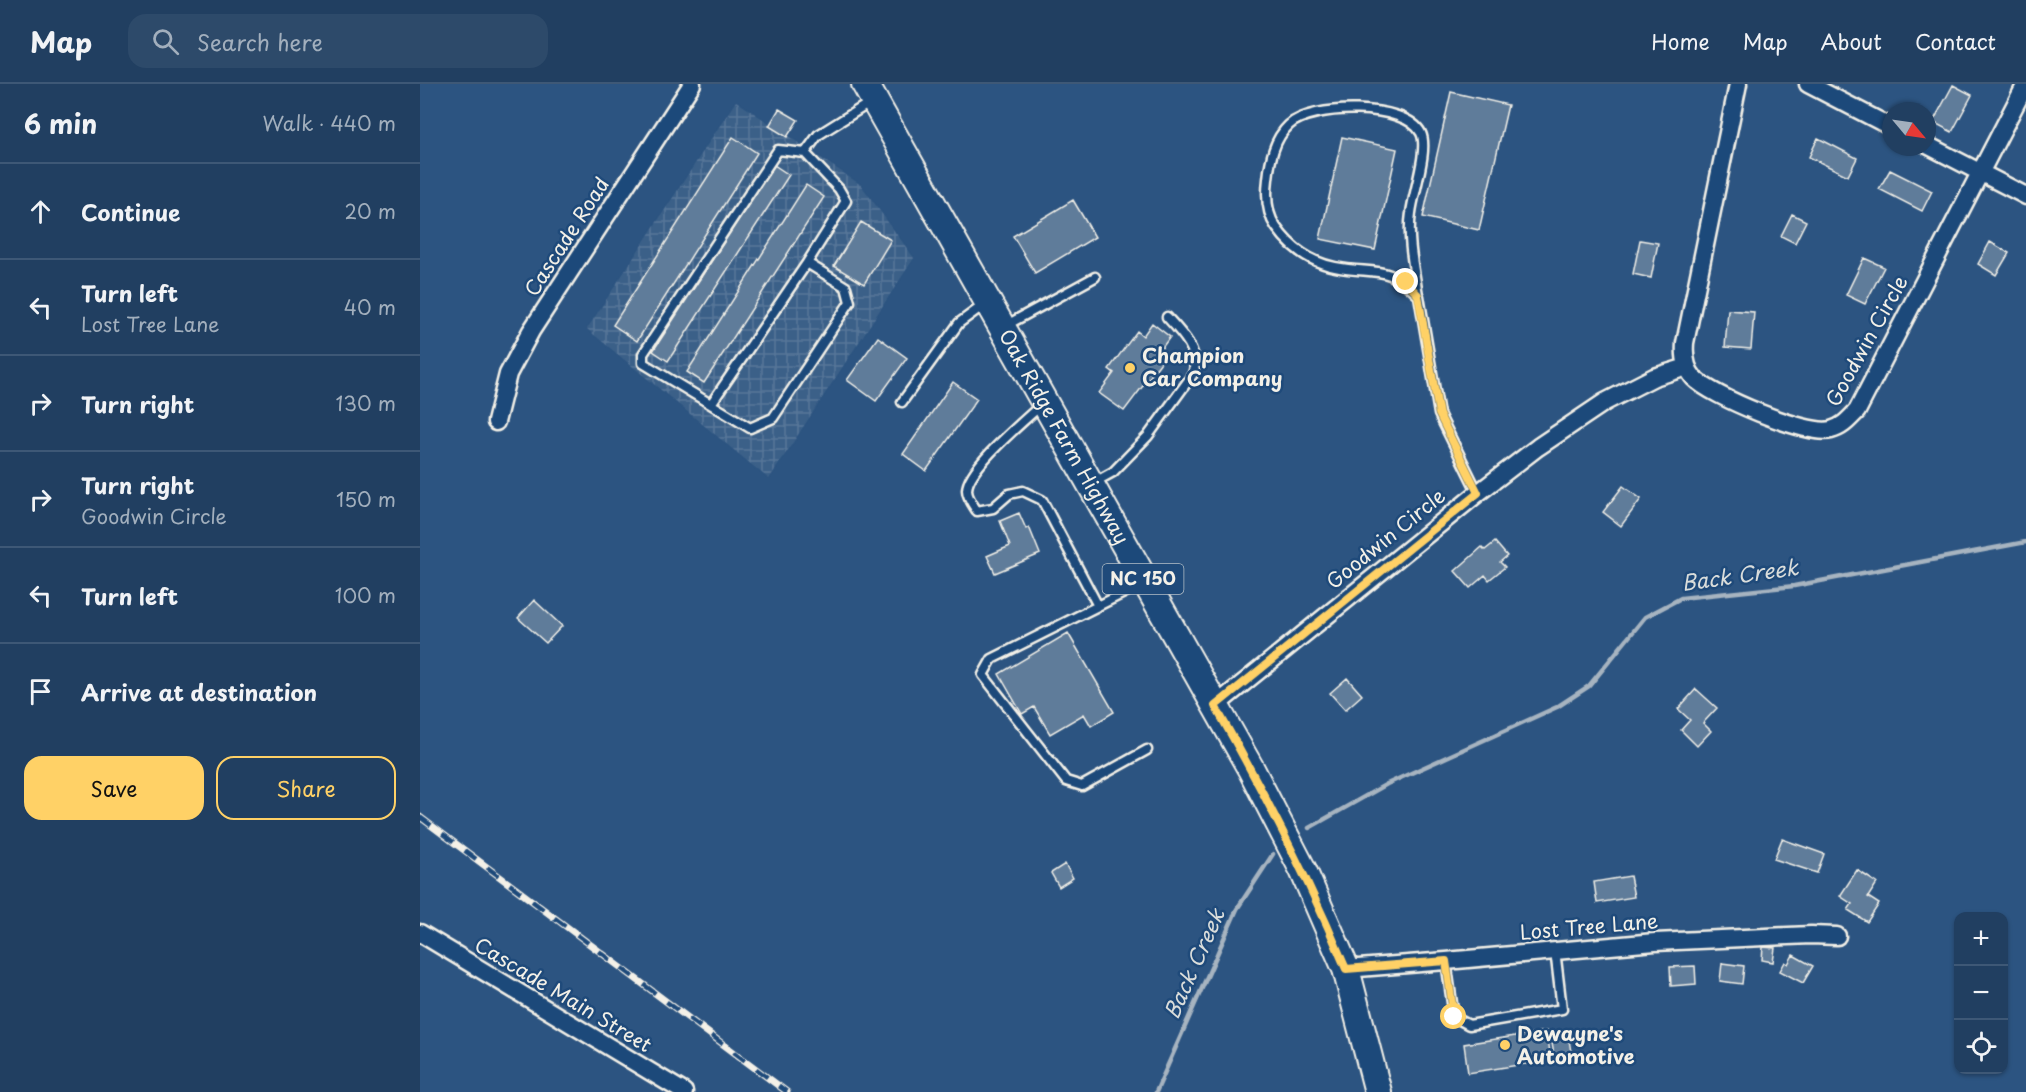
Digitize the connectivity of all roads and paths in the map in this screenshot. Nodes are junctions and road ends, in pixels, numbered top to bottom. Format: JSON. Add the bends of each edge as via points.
{"nodes":[{"id":1,"x":692,"y":84,"type":"edge"},
{"id":2,"x":1738,"y":84,"type":"edge"},
{"id":3,"x":1808,"y":84,"type":"edge"},
{"id":4,"x":2026,"y":84,"type":"edge"},
{"id":5,"x":869,"y":92,"type":"edge"},
{"id":6,"x":1882,"y":122,"type":"edge"},
{"id":7,"x":1936,"y":150,"type":"edge"},
{"id":8,"x":805,"y":153,"type":"junction"},
{"id":9,"x":1980,"y":172,"type":"junction"},
{"id":10,"x":2026,"y":196,"type":"edge"},
{"id":11,"x":807,"y":263,"type":"junction"},
{"id":12,"x":1095,"y":277,"type":"dead end"},
{"id":13,"x":1418,"y":295,"type":"junction"},
{"id":14,"x":988,"y":302,"type":"junction"},
{"id":15,"x":1167,"y":317,"type":"dead end"},
{"id":16,"x":1002,"y":328,"type":"junction"},
{"id":17,"x":1687,"y":367,"type":"junction"},
{"id":18,"x":902,"y":402,"type":"dead end"},
{"id":19,"x":1044,"y":403,"type":"junction"},
{"id":20,"x":711,"y":404,"type":"junction"},
{"id":21,"x":496,"y":422,"type":"dead end"},
{"id":22,"x":1090,"y":485,"type":"junction"},
{"id":23,"x":1478,"y":493,"type":"junction"},
{"id":24,"x":1145,"y":582,"type":"junction"},
{"id":25,"x":1098,"y":606,"type":"junction"},
{"id":26,"x":1215,"y":706,"type":"junction"},
{"id":27,"x":1147,"y":750,"type":"dead end"},
{"id":28,"x":420,"y":933,"type":"edge"},
{"id":29,"x":1837,"y":936,"type":"dead end"},
{"id":30,"x":1555,"y":950,"type":"junction"},
{"id":31,"x":1446,"y":961,"type":"junction"},
{"id":32,"x":1346,"y":969,"type":"junction"},
{"id":33,"x":684,"y":1092,"type":"edge"},
{"id":34,"x":1378,"y":1092,"type":"edge"}],
"edges":[{"from":1,"to":21,"type":"street","name":"Cascade Road","via":[[531,331],[508,374]]},
{"from":2,"to":17,"type":"street","via":[[1685,343]]},
{"from":3,"to":6,"type":"street"},
{"from":4,"to":9,"type":"street"},
{"from":5,"to":8,"type":"lane","via":[[818,135]]},
{"from":5,"to":14,"type":"main road","name":"Oak Ridge Farm Highway","number":"NC 150"},
{"from":7,"to":9,"type":"street"},
{"from":8,"to":11,"type":"lane","via":[[846,201]]},
{"from":8,"to":20,"type":"lane","via":[[778,150],[643,354],[643,363]]},
{"from":9,"to":10,"type":"street"},
{"from":9,"to":17,"type":"street","name":"Goodwin Circle","via":[[1857,411],[1845,424],[1830,430],[1812,430],[1759,414],[1705,386]]},
{"from":11,"to":20,"type":"lane"},
{"from":11,"to":20,"type":"lane","via":[[846,287],[850,302],[772,418],[750,428]]},
{"from":12,"to":16,"type":"lane"},
{"from":13,"to":13,"type":"lane","via":[[1410,217],[1424,145],[1421,133],[1406,119],[1375,111],[1302,116],[1290,124],[1270,158],[1268,215],[1276,227],[1310,259],[1335,267],[1383,272],[1406,282]]},
{"from":13,"to":23,"type":"lane","via":[[1439,414]]},
{"from":14,"to":16,"type":"main road","name":"Oak Ridge Farm Highway","number":"NC 150"},
{"from":14,"to":18,"type":"lane","via":[[959,323]]},
{"from":15,"to":22,"type":"lane","via":[[1192,350],[1193,375],[1148,436],[1113,472]]},
{"from":16,"to":19,"type":"main road","name":"Oak Ridge Farm Highway","number":"NC 150"},
{"from":17,"to":23,"type":"street","name":"Goodwin Circle","via":[[1654,377],[1605,402]]},
{"from":19,"to":22,"type":"main road","name":"Oak Ridge Farm Highway","number":"NC 150"},
{"from":19,"to":25,"type":"lane","via":[[993,450],[969,480],[966,493],[977,511],[993,508],[1009,494],[1023,491],[1042,500]]},
{"from":22,"to":24,"type":"main road","name":"Oak Ridge Farm Highway","number":"NC 150"},
{"from":23,"to":26,"type":"street","name":"Goodwin Circle"},
{"from":24,"to":25,"type":"lane"},
{"from":24,"to":26,"type":"main road","name":"Oak Ridge Farm Highway","number":"NC 150"},
{"from":25,"to":27,"type":"lane","via":[[992,659],[983,675],[1066,780],[1082,786]]},
{"from":26,"to":32,"type":"main road","name":"Oak Ridge Farm Highway","number":"NC 150","via":[[1303,870]]},
{"from":28,"to":33,"type":"street","name":"Cascade Main Street"},
{"from":29,"to":30,"type":"street","name":"Lost Tree Lane","via":[[1655,942]]},
{"from":30,"to":31,"type":"street","name":"Lost Tree Lane"},
{"from":30,"to":31,"type":"lane","via":[[1562,1009],[1469,1025],[1454,1017]]},
{"from":31,"to":32,"type":"street","name":"Lost Tree Lane"},
{"from":32,"to":34,"type":"main road","name":"Oak Ridge Farm Highway","number":"NC 150"}]}
